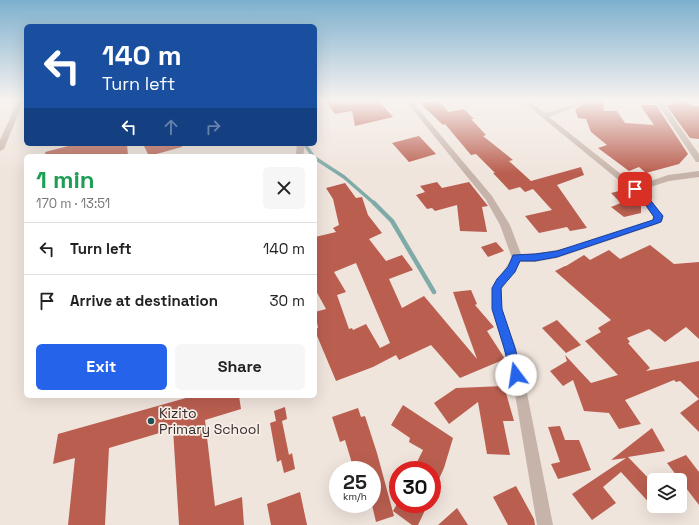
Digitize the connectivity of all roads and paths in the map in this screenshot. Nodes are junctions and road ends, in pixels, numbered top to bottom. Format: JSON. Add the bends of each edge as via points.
{"nodes":[{"id":1,"x":10,"y":124,"type":"edge"},
{"id":2,"x":428,"y":124,"type":"edge"},
{"id":3,"x":555,"y":124,"type":"edge"},
{"id":4,"x":675,"y":124,"type":"edge"},
{"id":5,"x":301,"y":146,"type":"edge"},
{"id":6,"x":0,"y":149,"type":"edge"},
{"id":7,"x":300,"y":154,"type":"dead end"},
{"id":8,"x":699,"y":160,"type":"edge"},
{"id":9,"x":699,"y":174,"type":"edge"},
{"id":10,"x":635,"y":189,"type":"junction"},
{"id":11,"x":517,"y":258,"type":"junction"},
{"id":12,"x":545,"y":525,"type":"edge"}],
"edges":[{"from":1,"to":6,"type":"street"},
{"from":2,"to":11,"type":"street","via":[[489,198],[505,225]]},
{"from":3,"to":10,"type":"street"},
{"from":4,"to":8,"type":"street"},
{"from":5,"to":7,"type":"street"},
{"from":9,"to":10,"type":"street","via":[[668,178]]},
{"from":10,"to":11,"type":"street","via":[[658,216],[656,222],[557,254]]},
{"from":11,"to":12,"type":"street","via":[[497,288],[497,309],[520,388]]}]}
